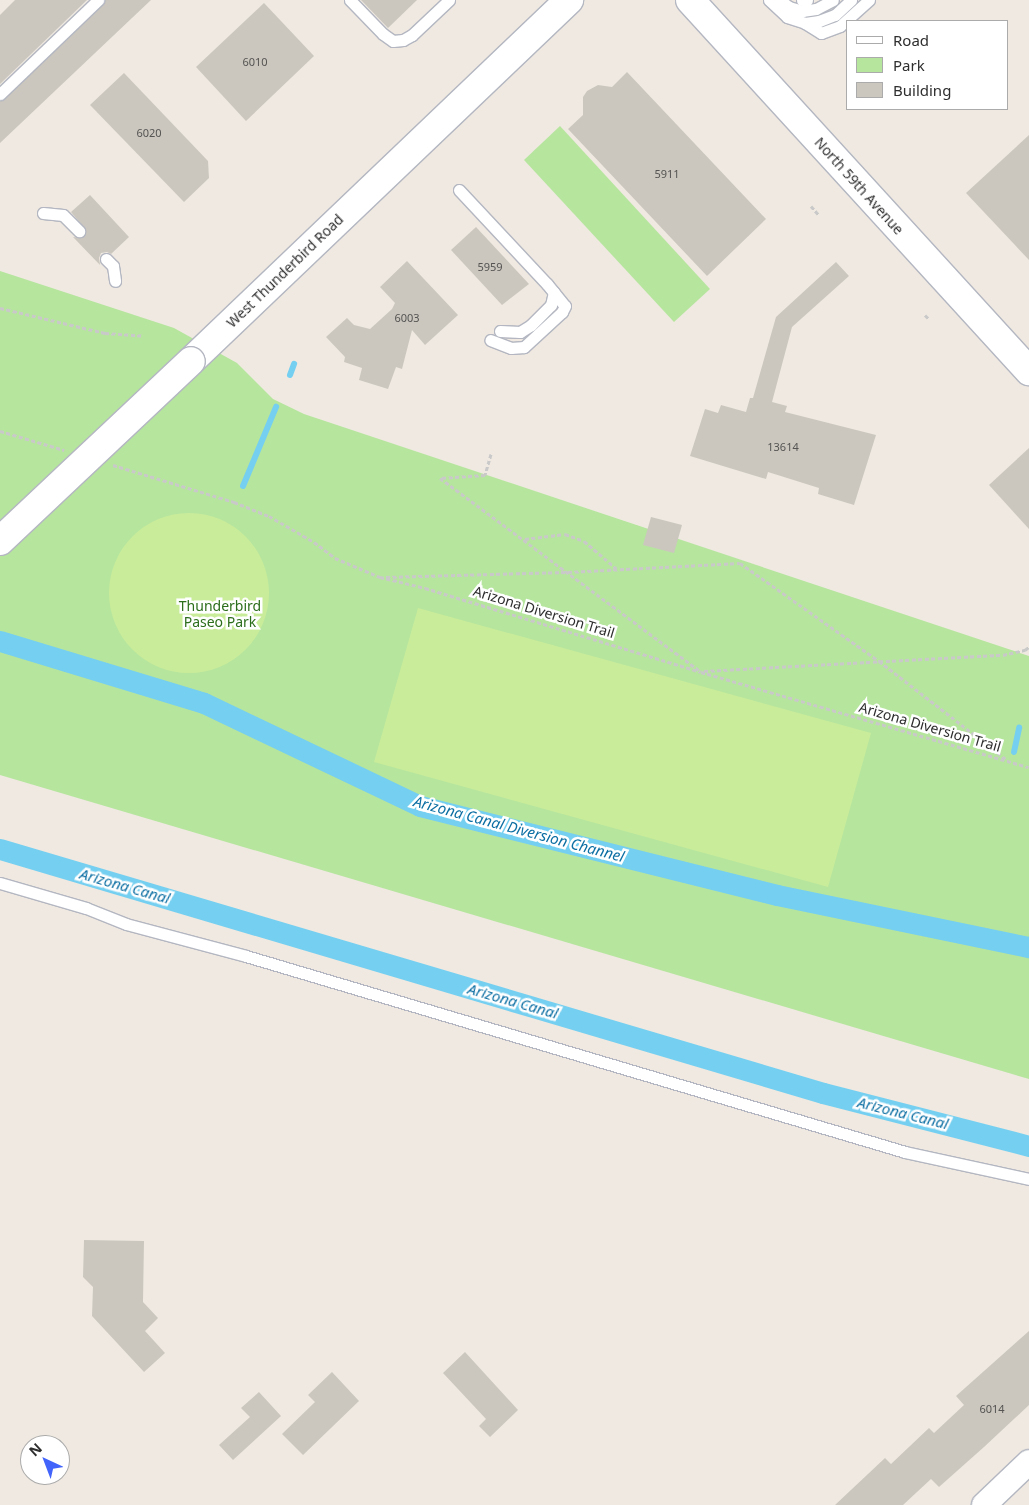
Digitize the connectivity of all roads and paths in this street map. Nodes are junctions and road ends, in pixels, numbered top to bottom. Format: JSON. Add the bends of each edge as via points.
{"nodes":[{"id":1,"x":98,"y":0,"type":"edge"},
{"id":2,"x":350,"y":0,"type":"edge"},
{"id":3,"x":449,"y":0,"type":"edge"},
{"id":4,"x":569,"y":0,"type":"edge"},
{"id":5,"x":690,"y":0,"type":"edge"},
{"id":6,"x":769,"y":0,"type":"edge"},
{"id":7,"x":780,"y":0,"type":"edge"},
{"id":8,"x":802,"y":0,"type":"edge"},
{"id":9,"x":807,"y":0,"type":"edge"},
{"id":10,"x":833,"y":0,"type":"edge"},
{"id":11,"x":851,"y":0,"type":"edge"},
{"id":12,"x":869,"y":0,"type":"edge"},
{"id":13,"x":847,"y":20,"type":"edge"},
{"id":14,"x":846,"y":21,"type":"edge"},
{"id":15,"x":805,"y":22,"type":"junction"},
{"id":16,"x":0,"y":94,"type":"edge"},
{"id":17,"x":460,"y":190,"type":"dead end"},
{"id":18,"x":811,"y":206,"type":"dead end"},
{"id":19,"x":43,"y":213,"type":"dead end"},
{"id":20,"x":818,"y":214,"type":"dead end"},
{"id":21,"x":79,"y":231,"type":"dead end"},
{"id":22,"x":106,"y":259,"type":"dead end"},
{"id":23,"x":115,"y":281,"type":"dead end"},
{"id":24,"x":554,"y":292,"type":"junction"},
{"id":25,"x":0,"y":308,"type":"edge"},
{"id":26,"x":925,"y":315,"type":"dead end"},
{"id":27,"x":929,"y":319,"type":"dead end"},
{"id":28,"x":500,"y":331,"type":"dead end"},
{"id":29,"x":144,"y":336,"type":"dead end"},
{"id":30,"x":490,"y":340,"type":"dead end"},
{"id":31,"x":1029,"y":371,"type":"edge"},
{"id":32,"x":0,"y":431,"type":"edge"},
{"id":33,"x":66,"y":451,"type":"dead end"},
{"id":34,"x":490,"y":454,"type":"dead end"},
{"id":35,"x":103,"y":462,"type":"dead end"},
{"id":36,"x":524,"y":540,"type":"junction"},
{"id":37,"x":0,"y":541,"type":"edge"},
{"id":38,"x":617,"y":569,"type":"junction"},
{"id":39,"x":568,"y":572,"type":"junction"},
{"id":40,"x":380,"y":577,"type":"junction"},
{"id":41,"x":1029,"y":647,"type":"edge"},
{"id":42,"x":879,"y":661,"type":"junction"},
{"id":43,"x":701,"y":672,"type":"junction"},
{"id":44,"x":1008,"y":761,"type":"junction"},
{"id":45,"x":1029,"y":767,"type":"edge"},
{"id":46,"x":0,"y":883,"type":"edge"},
{"id":47,"x":1029,"y":1179,"type":"edge"},
{"id":48,"x":1029,"y":1462,"type":"edge"},
{"id":49,"x":984,"y":1505,"type":"edge"}],
"edges":[{"from":1,"to":16,"type":"lane"},
{"from":2,"to":3,"type":"lane","via":[[393,41],[412,35]]},
{"from":4,"to":37,"type":"main road","name":"West Thunderbird Road","bridge":true},
{"from":5,"to":31,"type":"main road","name":"North 59th Avenue"},
{"from":6,"to":15,"type":"lane","via":[[787,17]]},
{"from":7,"to":10,"type":"lane","via":[[802,11],[816,9]]},
{"from":8,"to":9,"type":"lane"},
{"from":11,"to":15,"type":"lane","via":[[835,15]]},
{"from":12,"to":13,"type":"lane"},
{"from":14,"to":15,"type":"lane","via":[[821,33]]},
{"from":17,"to":24,"type":"lane"},
{"from":18,"to":20,"type":"path"},
{"from":19,"to":21,"type":"lane","via":[[63,215]]},
{"from":22,"to":23,"type":"lane","via":[[113,266]]},
{"from":24,"to":28,"type":"lane","via":[[551,305],[531,325],[520,332]]},
{"from":24,"to":30,"type":"lane","via":[[565,306],[562,312],[524,347],[511,348]]},
{"from":25,"to":29,"type":"path","via":[[105,333]]},
{"from":26,"to":27,"type":"path"},
{"from":32,"to":33,"type":"path"},
{"from":34,"to":36,"type":"path","name":"Arizona Diversion Trail","via":[[485,475],[440,478]]},
{"from":35,"to":40,"type":"path","name":"Arizona Diversion Trail","via":[[260,512],[290,527],[335,558]]},
{"from":36,"to":38,"type":"path","via":[[565,534],[578,538]]},
{"from":36,"to":39,"type":"path","name":"Arizona Diversion Trail"},
{"from":38,"to":39,"type":"path","name":"Arizona Diversion Trail"},
{"from":38,"to":42,"type":"path","name":"Arizona Diversion Trail","via":[[740,563]]},
{"from":39,"to":40,"type":"path","name":"Arizona Diversion Trail"},
{"from":39,"to":43,"type":"path","name":"Arizona Diversion Trail"},
{"from":40,"to":43,"type":"path","name":"Arizona Diversion Trail"},
{"from":41,"to":42,"type":"path","name":"Arizona Diversion Trail","via":[[1003,655]]},
{"from":42,"to":43,"type":"path","name":"Arizona Diversion Trail"},
{"from":42,"to":44,"type":"path","name":"Arizona Diversion Trail"},
{"from":43,"to":44,"type":"path","name":"Arizona Diversion Trail"},
{"from":44,"to":45,"type":"path","name":"Arizona Diversion Trail"},
{"from":46,"to":47,"type":"lane","via":[[86,908],[126,924],[246,956],[905,1152]]},
{"from":48,"to":49,"type":"street"}]}
